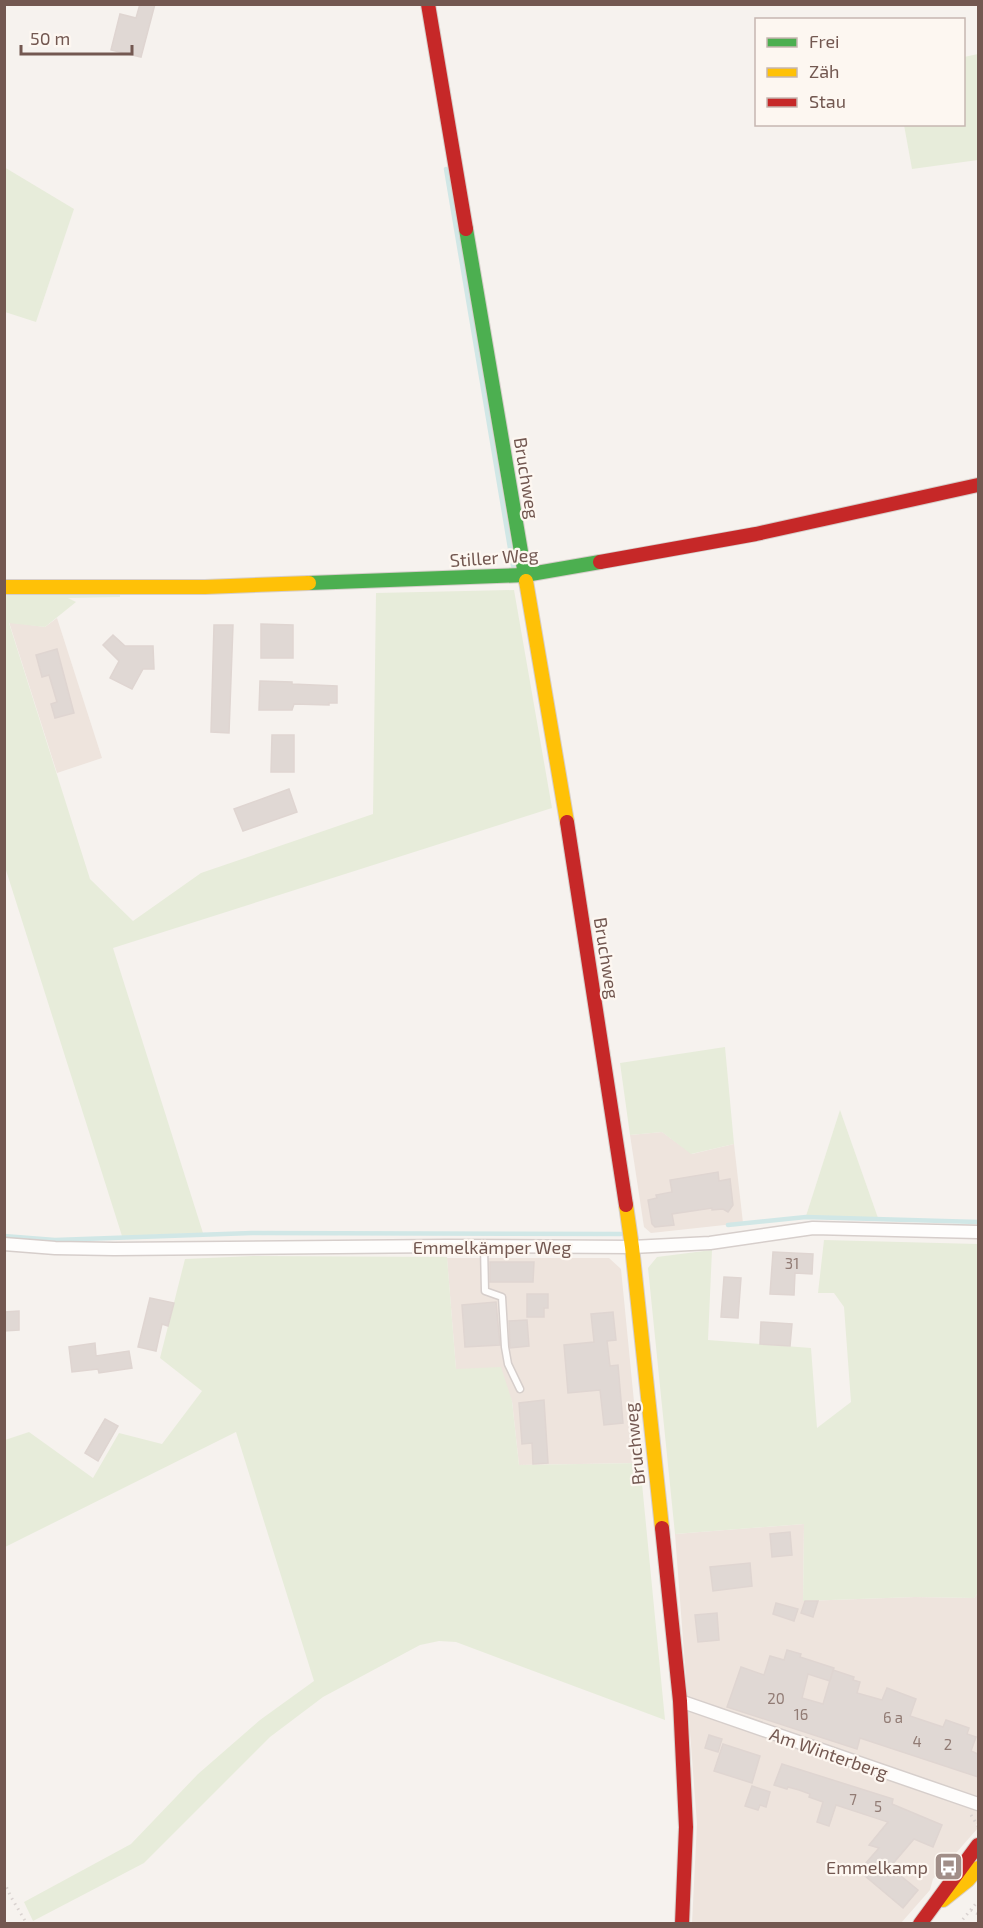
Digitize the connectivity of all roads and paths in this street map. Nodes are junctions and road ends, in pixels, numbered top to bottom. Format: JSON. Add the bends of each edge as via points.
{"nodes":[{"id":1,"x":428,"y":4,"type":"edge"},
{"id":2,"x":978,"y":485,"type":"edge"},
{"id":3,"x":525,"y":575,"type":"junction"},
{"id":4,"x":4,"y":587,"type":"edge"},
{"id":5,"x":978,"y":1232,"type":"edge"},
{"id":6,"x":4,"y":1244,"type":"edge"},
{"id":7,"x":484,"y":1246,"type":"junction"},
{"id":8,"x":632,"y":1247,"type":"junction"},
{"id":9,"x":520,"y":1389,"type":"dead end"},
{"id":10,"x":680,"y":1701,"type":"junction"},
{"id":11,"x":978,"y":1804,"type":"edge"},
{"id":12,"x":978,"y":1845,"type":"edge"},
{"id":13,"x":978,"y":1868,"type":"edge"},
{"id":14,"x":4,"y":1882,"type":"edge"},
{"id":15,"x":978,"y":1901,"type":"edge"},
{"id":16,"x":935,"y":1906,"type":"junction"},
{"id":17,"x":971,"y":1910,"type":"junction"},
{"id":18,"x":978,"y":1914,"type":"edge"},
{"id":19,"x":27,"y":1923,"type":"edge"},
{"id":20,"x":682,"y":1923,"type":"edge"},
{"id":21,"x":920,"y":1923,"type":"edge"},
{"id":22,"x":959,"y":1923,"type":"edge"}],
"edges":[{"from":1,"to":3,"type":"street","name":"Bruchweg"},
{"from":2,"to":3,"type":"street","name":"Stiller Weg","via":[[756,534]]},
{"from":3,"to":4,"type":"street","name":"Stiller Weg","via":[[206,586]]},
{"from":3,"to":8,"type":"street","name":"Bruchweg","via":[[565,806]]},
{"from":5,"to":8,"type":"street","name":"Emmelkämper Weg","via":[[813,1228],[710,1243]]},
{"from":6,"to":7,"type":"street","name":"Emmelkämper Weg","via":[[114,1249]]},
{"from":7,"to":8,"type":"street","name":"Emmelkämper Weg"},
{"from":7,"to":9,"type":"lane","via":[[486,1291],[502,1297],[508,1364]]},
{"from":8,"to":10,"type":"street","name":"Bruchweg"},
{"from":10,"to":11,"type":"street","name":"Am Winterberg"},
{"from":10,"to":20,"type":"street","name":"Bruchweg","via":[[686,1827]]},
{"from":12,"to":16,"type":"street"},
{"from":13,"to":16,"type":"street"},
{"from":14,"to":19,"type":"path"},
{"from":15,"to":17,"type":"path"},
{"from":16,"to":21,"type":"street"},
{"from":17,"to":18,"type":"path"},
{"from":17,"to":22,"type":"path"}]}
